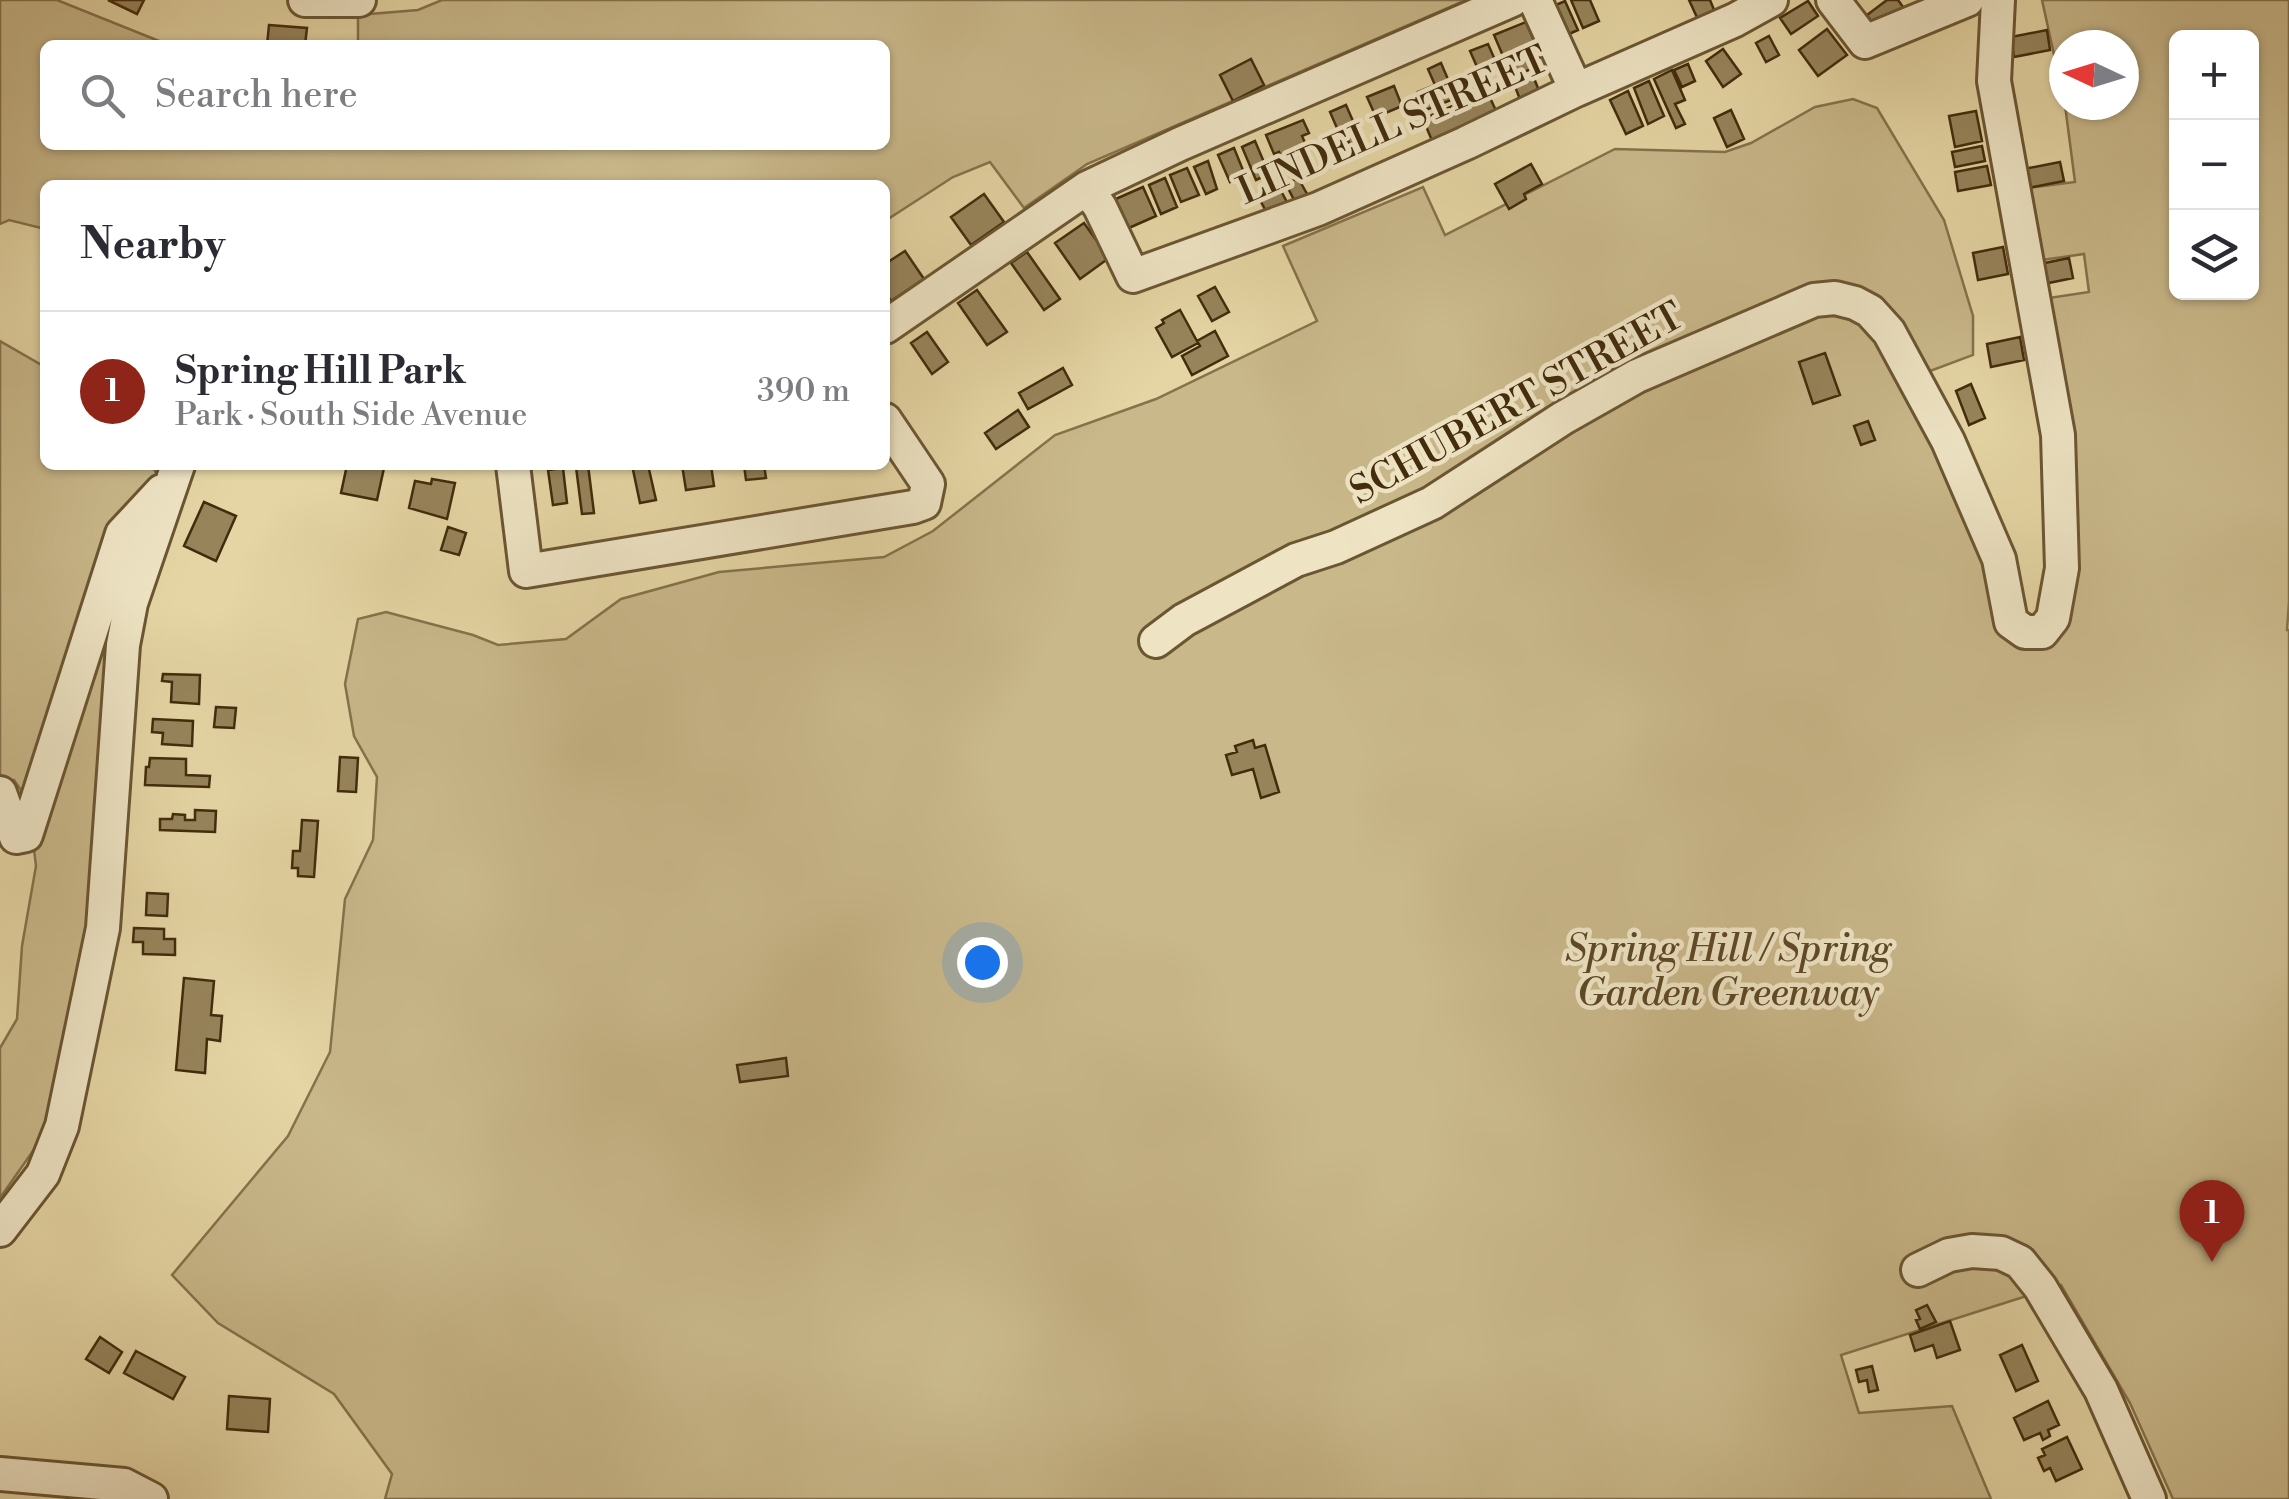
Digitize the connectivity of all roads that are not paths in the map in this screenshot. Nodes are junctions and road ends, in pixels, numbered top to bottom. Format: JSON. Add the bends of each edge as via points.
{"nodes":[{"id":1,"x":305,"y":0,"type":"edge"},
{"id":2,"x":359,"y":0,"type":"edge"},
{"id":3,"x":1512,"y":0,"type":"edge"},
{"id":4,"x":1535,"y":0,"type":"edge"},
{"id":5,"x":1772,"y":0,"type":"edge"},
{"id":6,"x":1833,"y":0,"type":"edge"},
{"id":7,"x":1967,"y":0,"type":"edge"},
{"id":8,"x":1998,"y":0,"type":"edge"},
{"id":9,"x":1576,"y":90,"type":"junction"},
{"id":10,"x":1087,"y":188,"type":"junction"},
{"id":11,"x":890,"y":323,"type":"edge"},
{"id":12,"x":890,"y":427,"type":"edge"},
{"id":13,"x":513,"y":470,"type":"edge"},
{"id":14,"x":175,"y":473,"type":"edge"},
{"id":15,"x":1156,"y":641,"type":"dead end"},
{"id":16,"x":0,"y":793,"type":"edge"},
{"id":17,"x":0,"y":1230,"type":"edge"},
{"id":18,"x":1918,"y":1270,"type":"dead end"},
{"id":19,"x":0,"y":1474,"type":"edge"},
{"id":20,"x":151,"y":1499,"type":"edge"},
{"id":21,"x":2150,"y":1499,"type":"edge"}],
"edges":[{"from":1,"to":2,"type":"street"},
{"from":3,"to":10,"type":"street"},
{"from":4,"to":9,"type":"street"},
{"from":5,"to":9,"type":"street","name":"LINDELL STREET"},
{"from":6,"to":7,"type":"street","via":[[1865,42]]},
{"from":8,"to":15,"type":"street","name":"SCHUBERT STREET","via":[[1994,81],[2058,435],[2062,568],[2053,618],[2042,632],[2025,632],[2012,622],[1986,528],[1888,332],[1870,310],[1835,298],[1814,300],[1637,376],[1432,503],[1296,560]]},
{"from":9,"to":10,"type":"street","name":"LINDELL STREET","via":[[1318,209],[1133,276]]},
{"from":10,"to":11,"type":"street"},
{"from":12,"to":13,"type":"street","via":[[928,484],[924,503],[526,572]]},
{"from":14,"to":16,"type":"street","via":[[122,534],[26,835],[16,838]]},
{"from":14,"to":17,"type":"street","via":[[122,645],[103,928],[62,1126],[43,1174]]},
{"from":18,"to":21,"type":"street","via":[[1972,1250],[2020,1262],[2101,1390]]},
{"from":19,"to":20,"type":"street","via":[[124,1485]]}]}
